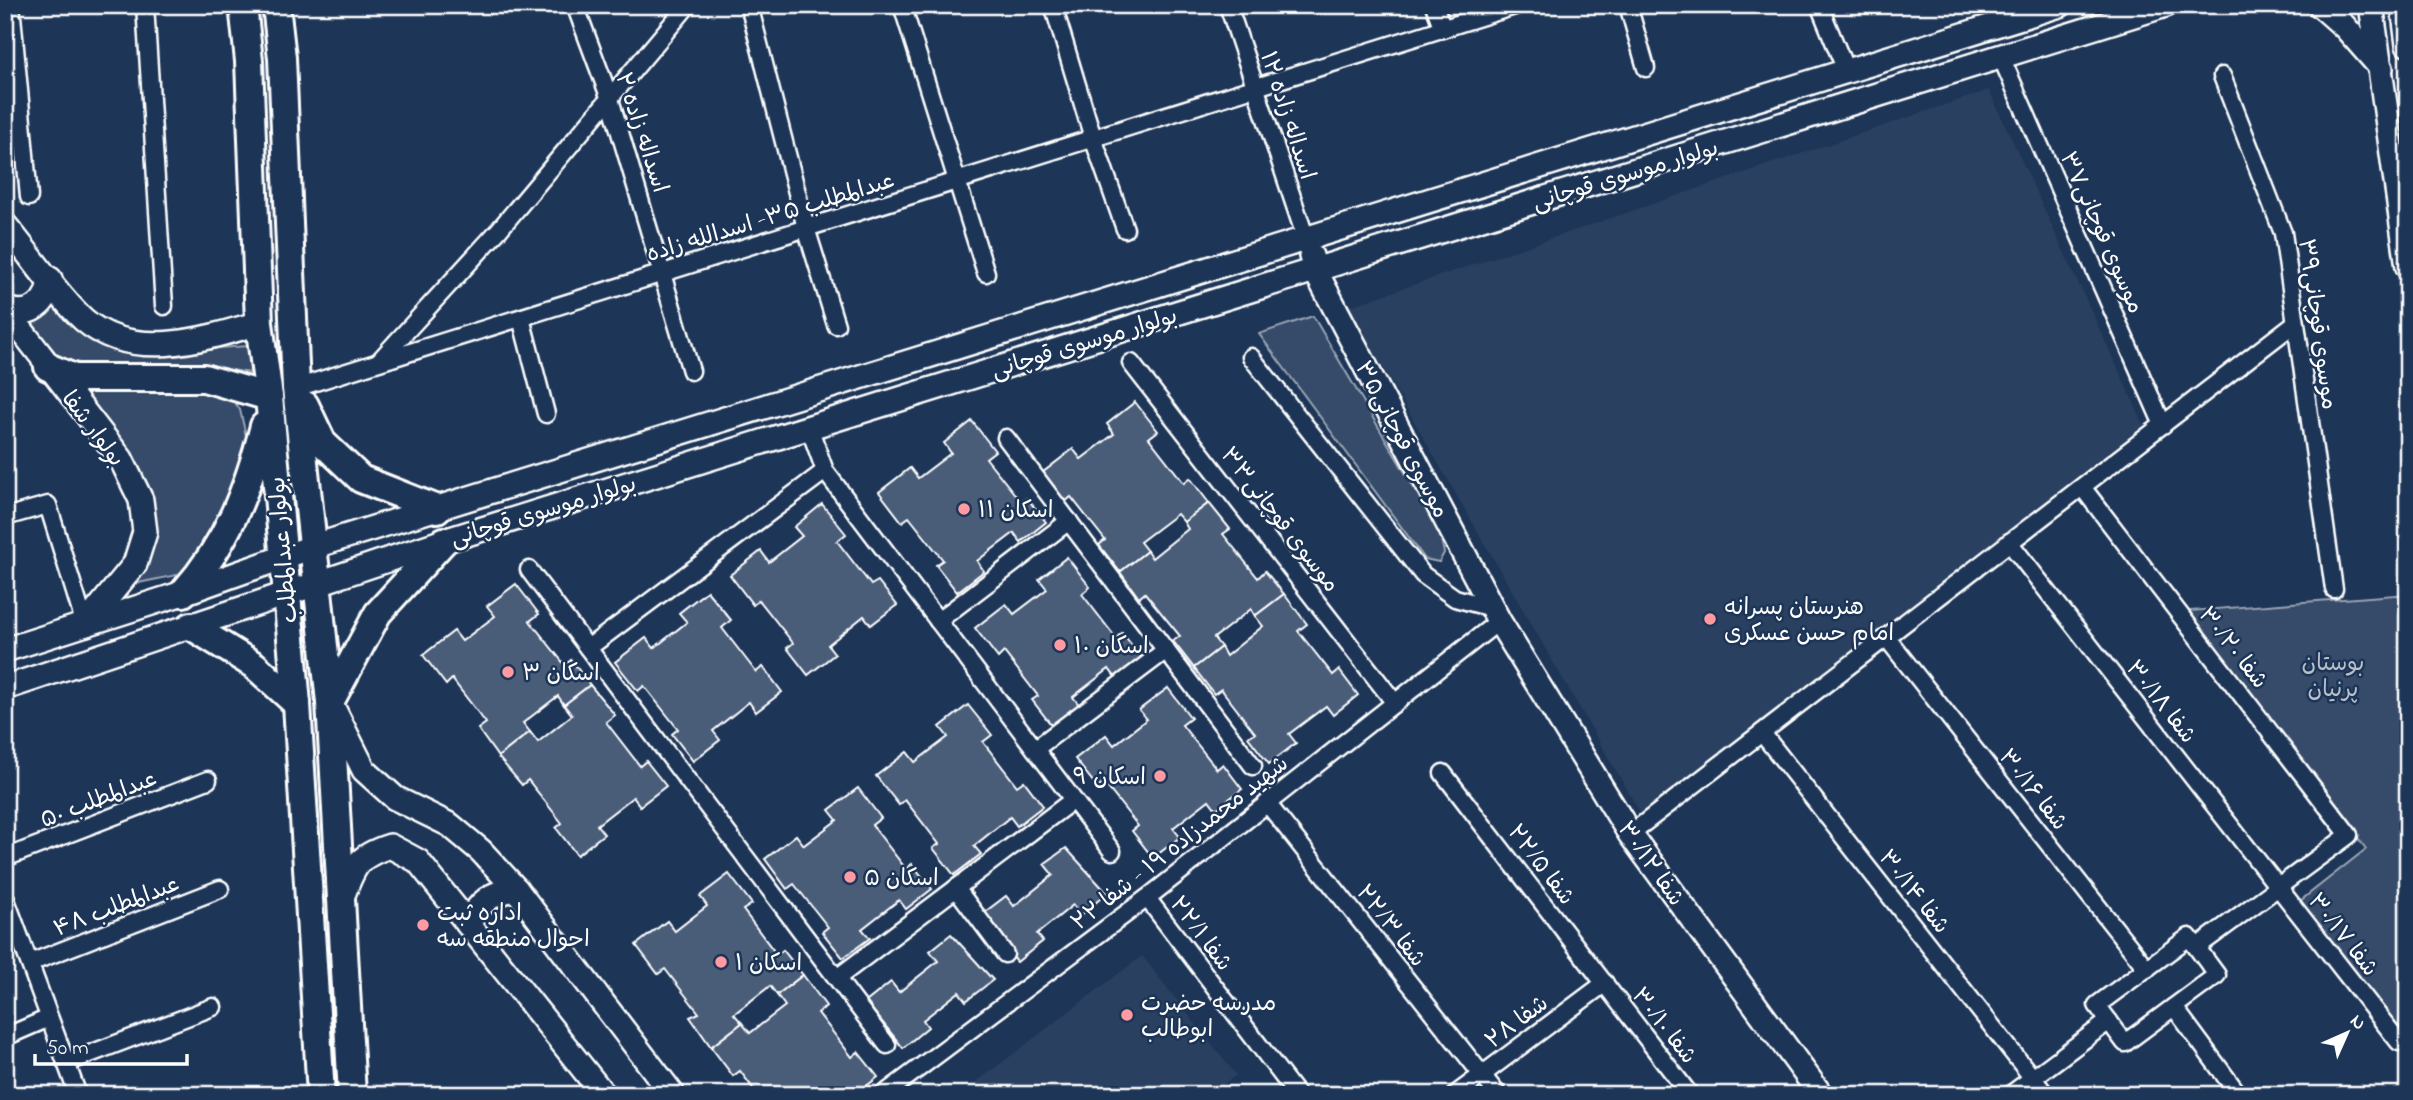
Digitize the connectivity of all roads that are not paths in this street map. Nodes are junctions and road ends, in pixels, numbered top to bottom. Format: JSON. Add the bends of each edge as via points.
{"nodes":[{"id":1,"x":10,"y":5,"type":"edge"},
{"id":2,"x":145,"y":5,"type":"edge"},
{"id":3,"x":243,"y":5,"type":"edge"},
{"id":4,"x":276,"y":5,"type":"edge"},
{"id":5,"x":575,"y":5,"type":"edge"},
{"id":6,"x":688,"y":5,"type":"edge"},
{"id":7,"x":749,"y":5,"type":"edge"},
{"id":8,"x":902,"y":5,"type":"edge"},
{"id":9,"x":1053,"y":5,"type":"edge"},
{"id":10,"x":1228,"y":5,"type":"edge"},
{"id":11,"x":1434,"y":5,"type":"edge"},
{"id":12,"x":1518,"y":5,"type":"edge"},
{"id":13,"x":1628,"y":5,"type":"edge"},
{"id":14,"x":1819,"y":5,"type":"edge"},
{"id":15,"x":2060,"y":5,"type":"edge"},
{"id":16,"x":2166,"y":5,"type":"edge"},
{"id":17,"x":2320,"y":5,"type":"edge"},
{"id":18,"x":2371,"y":5,"type":"edge"},
{"id":19,"x":2403,"y":5,"type":"edge"},
{"id":20,"x":1443,"y":29,"type":"junction"},
{"id":21,"x":2408,"y":45,"type":"edge"},
{"id":22,"x":2001,"y":57,"type":"junction"},
{"id":23,"x":1646,"y":68,"type":"dead end"},
{"id":24,"x":2381,"y":69,"type":"junction"},
{"id":25,"x":1847,"y":73,"type":"junction"},
{"id":26,"x":2222,"y":76,"type":"dead end"},
{"id":27,"x":1256,"y":87,"type":"junction"},
{"id":28,"x":610,"y":99,"type":"junction"},
{"id":29,"x":1093,"y":138,"type":"junction"},
{"id":30,"x":955,"y":182,"type":"junction"},
{"id":31,"x":29,"y":197,"type":"dead end"},
{"id":32,"x":5,"y":225,"type":"edge"},
{"id":33,"x":806,"y":228,"type":"junction"},
{"id":34,"x":1125,"y":229,"type":"dead end"},
{"id":35,"x":1306,"y":239,"type":"junction"},
{"id":36,"x":2408,"y":267,"type":"edge"},
{"id":37,"x":1315,"y":270,"type":"junction"},
{"id":38,"x":986,"y":273,"type":"dead end"},
{"id":39,"x":663,"y":274,"type":"junction"},
{"id":40,"x":50,"y":279,"type":"junction"},
{"id":41,"x":164,"y":306,"type":"dead end"},
{"id":42,"x":5,"y":309,"type":"edge"},
{"id":43,"x":521,"y":318,"type":"junction"},
{"id":44,"x":259,"y":323,"type":"junction"},
{"id":45,"x":2295,"y":323,"type":"junction"},
{"id":46,"x":836,"y":324,"type":"dead end"},
{"id":47,"x":1251,"y":356,"type":"dead end"},
{"id":48,"x":378,"y":363,"type":"junction"},
{"id":49,"x":1131,"y":363,"type":"dead end"},
{"id":50,"x":48,"y":367,"type":"junction"},
{"id":51,"x":691,"y":371,"type":"dead end"},
{"id":52,"x":296,"y":388,"type":"junction"},
{"id":53,"x":269,"y":402,"type":"junction"},
{"id":54,"x":546,"y":414,"type":"dead end"},
{"id":55,"x":2162,"y":425,"type":"junction"},
{"id":56,"x":809,"y":427,"type":"junction"},
{"id":57,"x":1006,"y":438,"type":"dead end"},
{"id":58,"x":595,"y":460,"type":"junction"},
{"id":59,"x":825,"y":471,"type":"junction"},
{"id":60,"x":2082,"y":487,"type":"junction"},
{"id":61,"x":602,"y":492,"type":"junction"},
{"id":62,"x":437,"y":509,"type":"junction"},
{"id":63,"x":5,"y":517,"type":"edge"},
{"id":64,"x":1069,"y":522,"type":"junction"},
{"id":65,"x":444,"y":541,"type":"junction"},
{"id":66,"x":2009,"y":542,"type":"junction"},
{"id":67,"x":315,"y":546,"type":"junction"},
{"id":68,"x":283,"y":556,"type":"junction"},
{"id":69,"x":529,"y":570,"type":"dead end"},
{"id":70,"x":319,"y":583,"type":"junction"},
{"id":71,"x":2334,"y":589,"type":"dead end"},
{"id":72,"x":183,"y":593,"type":"junction"},
{"id":73,"x":287,"y":596,"type":"junction"},
{"id":74,"x":1496,"y":615,"type":"junction"},
{"id":75,"x":938,"y":621,"type":"junction"},
{"id":76,"x":85,"y":625,"type":"junction"},
{"id":77,"x":191,"y":626,"type":"junction"},
{"id":78,"x":1886,"y":638,"type":"junction"},
{"id":79,"x":588,"y":648,"type":"junction"},
{"id":80,"x":5,"y":650,"type":"edge"},
{"id":81,"x":1166,"y":650,"type":"junction"},
{"id":82,"x":5,"y":688,"type":"edge"},
{"id":83,"x":330,"y":702,"type":"junction"},
{"id":84,"x":1395,"y":703,"type":"junction"},
{"id":85,"x":297,"y":704,"type":"junction"},
{"id":86,"x":1762,"y":733,"type":"junction"},
{"id":87,"x":1035,"y":749,"type":"junction"},
{"id":88,"x":1253,"y":766,"type":"dead end"},
{"id":89,"x":1443,"y":773,"type":"dead end"},
{"id":90,"x":208,"y":780,"type":"dead end"},
{"id":91,"x":1073,"y":800,"type":"junction"},
{"id":92,"x":1267,"y":803,"type":"junction"},
{"id":93,"x":1630,"y":834,"type":"junction"},
{"id":94,"x":1112,"y":851,"type":"dead end"},
{"id":95,"x":5,"y":858,"type":"edge"},
{"id":96,"x":2278,"y":887,"type":"junction"},
{"id":97,"x":956,"y":888,"type":"junction"},
{"id":98,"x":516,"y":889,"type":"junction"},
{"id":99,"x":220,"y":890,"type":"dead end"},
{"id":100,"x":1147,"y":898,"type":"junction"},
{"id":101,"x":340,"y":903,"type":"junction"},
{"id":102,"x":7,"y":907,"type":"edge"},
{"id":103,"x":468,"y":924,"type":"junction"},
{"id":104,"x":2197,"y":947,"type":"junction"},
{"id":105,"x":1005,"y":954,"type":"dead end"},
{"id":106,"x":30,"y":963,"type":"junction"},
{"id":107,"x":2147,"y":968,"type":"junction"},
{"id":108,"x":837,"y":978,"type":"junction"},
{"id":109,"x":1605,"y":984,"type":"junction"},
{"id":110,"x":213,"y":1007,"type":"dead end"},
{"id":111,"x":2174,"y":1007,"type":"junction"},
{"id":112,"x":49,"y":1018,"type":"junction"},
{"id":113,"x":2109,"y":1021,"type":"junction"},
{"id":114,"x":5,"y":1037,"type":"edge"},
{"id":115,"x":2399,"y":1042,"type":"dead end"},
{"id":116,"x":887,"y":1045,"type":"dead end"},
{"id":117,"x":66,"y":1063,"type":"junction"},
{"id":118,"x":1482,"y":1075,"type":"junction"},
{"id":119,"x":2033,"y":1077,"type":"junction"},
{"id":120,"x":78,"y":1095,"type":"edge"},
{"id":121,"x":321,"y":1095,"type":"edge"},
{"id":122,"x":352,"y":1095,"type":"edge"},
{"id":123,"x":604,"y":1095,"type":"edge"},
{"id":124,"x":673,"y":1095,"type":"edge"},
{"id":125,"x":883,"y":1095,"type":"edge"},
{"id":126,"x":1297,"y":1095,"type":"edge"},
{"id":127,"x":1455,"y":1095,"type":"edge"},
{"id":128,"x":1498,"y":1095,"type":"edge"},
{"id":129,"x":1690,"y":1095,"type":"edge"},
{"id":130,"x":1821,"y":1095,"type":"edge"},
{"id":131,"x":2010,"y":1095,"type":"edge"},
{"id":132,"x":2046,"y":1095,"type":"edge"},
{"id":133,"x":2239,"y":1095,"type":"edge"}],
"edges":[{"from":1,"to":31,"type":"street"},
{"from":2,"to":41,"type":"street"},
{"from":3,"to":44,"type":"main road","name":"بولوار عبدالمطلب"},
{"from":4,"to":52,"type":"main road","name":"بولوار عبدالمطلب"},
{"from":5,"to":28,"type":"street","name":"اسداله زاده ۲"},
{"from":6,"to":28,"type":"street"},
{"from":7,"to":33,"type":"street"},
{"from":8,"to":30,"type":"street"},
{"from":9,"to":29,"type":"street"},
{"from":10,"to":27,"type":"street","name":"اسداله زاده ۱۲"},
{"from":11,"to":20,"type":"street"},
{"from":12,"to":20,"type":"street","name":"عبدالمطلب ۳۵- اسدالله زاده"},
{"from":13,"to":23,"type":"street"},
{"from":14,"to":25,"type":"street"},
{"from":15,"to":25,"type":"street","name":"بولوار موسوی قوچانی"},
{"from":16,"to":22,"type":"street","name":"بولوار موسوی قوچانی"},
{"from":17,"to":24,"type":"street"},
{"from":18,"to":24,"type":"street"},
{"from":19,"to":21,"type":"street"},
{"from":20,"to":27,"type":"street","name":"عبدالمطلب ۳۵- اسدالله زاده"},
{"from":22,"to":37,"type":"street","name":"بولوار موسوی قوچانی"},
{"from":22,"to":55,"type":"street","name":"موسوی قوچانی۳۷"},
{"from":24,"to":36,"type":"street"},
{"from":25,"to":35,"type":"street","name":"بولوار موسوی قوچانی"},
{"from":26,"to":45,"type":"street","name":"موسوی قوچانی۳۹","via":[[2283,233]]},
{"from":27,"to":29,"type":"street","name":"عبدالمطلب ۳۵- اسدالله زاده"},
{"from":27,"to":35,"type":"street","name":"اسداله زاده ۱۲"},
{"from":28,"to":39,"type":"street","name":"اسداله زاده ۲"},
{"from":28,"to":48,"type":"street","via":[[498,232]]},
{"from":29,"to":30,"type":"street","name":"عبدالمطلب ۳۵- اسدالله زاده"},
{"from":29,"to":34,"type":"street"},
{"from":30,"to":33,"type":"street","name":"عبدالمطلب ۳۵- اسدالله زاده"},
{"from":30,"to":38,"type":"street"},
{"from":32,"to":40,"type":"street"},
{"from":33,"to":39,"type":"street","name":"عبدالمطلب ۳۵- اسدالله زاده"},
{"from":33,"to":46,"type":"street"},
{"from":35,"to":37,"type":"street","name":"موسوی قوچانی۳۵"},
{"from":35,"to":58,"type":"street","name":"بولوار موسوی قوچانی"},
{"from":37,"to":56,"type":"street","name":"بولوار موسوی قوچانی"},
{"from":37,"to":74,"type":"street","name":"موسوی قوچانی۳۵"},
{"from":39,"to":43,"type":"street","name":"عبدالمطلب ۳۵- اسدالله زاده"},
{"from":39,"to":51,"type":"street","name":"اسداله زاده ۲"},
{"from":40,"to":42,"type":"street","via":[[45,301],[36,309],[26,313]]},
{"from":40,"to":44,"type":"street","via":[[84,320],[112,337],[144,344],[203,340]]},
{"from":42,"to":50,"type":"street","name":"بولوار شفا"},
{"from":43,"to":48,"type":"street","name":"عبدالمطلب ۳۵- اسدالله زاده"},
{"from":43,"to":54,"type":"street"},
{"from":44,"to":53,"type":"main road","name":"بولوار عبدالمطلب"},
{"from":45,"to":55,"type":"street"},
{"from":45,"to":71,"type":"street","name":"موسوی قوچانی۳۹"},
{"from":47,"to":74,"type":"street","via":[[1423,575],[1455,598]]},
{"from":48,"to":52,"type":"street","name":"عبدالمطلب ۳۵- اسدالله زاده"},
{"from":49,"to":84,"type":"street","name":"موسوی قوچانی۳۳"},
{"from":50,"to":53,"type":"main road","via":[[74,378],[204,378]]},
{"from":50,"to":76,"type":"street","name":"بولوار شفا","via":[[121,459],[141,500],[145,532],[135,564]]},
{"from":52,"to":62,"type":"main road","via":[[323,443],[361,479]]},
{"from":52,"to":67,"type":"main road","name":"بولوار عبدالمطلب"},
{"from":53,"to":68,"type":"main road","name":"بولوار عبدالمطلب"},
{"from":53,"to":72,"type":"main road","via":[[251,479],[228,531]]},
{"from":55,"to":60,"type":"street"},
{"from":56,"to":59,"type":"street"},
{"from":56,"to":61,"type":"street","name":"بولوار موسوی قوچانی"},
{"from":57,"to":64,"type":"street"},
{"from":58,"to":61,"type":"street"},
{"from":58,"to":62,"type":"street","name":"بولوار موسوی قوچانی"},
{"from":59,"to":75,"type":"street"},
{"from":59,"to":79,"type":"street"},
{"from":60,"to":66,"type":"street"},
{"from":60,"to":96,"type":"street","name":"شفا ۳۰/۲۰","via":[[2349,835]]},
{"from":61,"to":65,"type":"street","name":"بولوار موسوی قوچانی"},
{"from":62,"to":67,"type":"street","name":"بولوار موسوی قوچانی"},
{"from":63,"to":76,"type":"street","via":[[48,505]]},
{"from":64,"to":75,"type":"street"},
{"from":64,"to":81,"type":"street"},
{"from":65,"to":70,"type":"street","name":"بولوار موسوی قوچانی"},
{"from":65,"to":83,"type":"main road","via":[[378,612]]},
{"from":66,"to":78,"type":"street"},
{"from":66,"to":96,"type":"street","name":"شفا ۳۰/۱۸"},
{"from":67,"to":68,"type":"street","name":"بولوار موسوی قوچانی"},
{"from":67,"to":70,"type":"main road","name":"بولوار عبدالمطلب"},
{"from":68,"to":72,"type":"street","name":"بولوار موسوی قوچانی"},
{"from":68,"to":73,"type":"main road","name":"بولوار عبدالمطلب"},
{"from":69,"to":79,"type":"street"},
{"from":70,"to":73,"type":"street","name":"بولوار موسوی قوچانی"},
{"from":70,"to":83,"type":"main road","name":"بولوار عبدالمطلب"},
{"from":72,"to":76,"type":"street","name":"بولوار موسوی قوچانی"},
{"from":73,"to":77,"type":"street","name":"بولوار موسوی قوچانی"},
{"from":73,"to":85,"type":"main road","name":"بولوار عبدالمطلب"},
{"from":74,"to":84,"type":"street","name":"شهید محمدزاده ۱۹ - شفا ۲۲"},
{"from":74,"to":93,"type":"street","name":"شفا ۳۰/۱۲"},
{"from":75,"to":87,"type":"street"},
{"from":76,"to":80,"type":"street","name":"بولوار موسوی قوچانی"},
{"from":77,"to":82,"type":"street","name":"بولوار موسوی قوچانی"},
{"from":77,"to":85,"type":"main road","via":[[246,659]]},
{"from":78,"to":86,"type":"street"},
{"from":78,"to":107,"type":"street","name":"شفا ۳۰/۱۶"},
{"from":79,"to":108,"type":"street"},
{"from":81,"to":87,"type":"street"},
{"from":81,"to":88,"type":"street"},
{"from":83,"to":98,"type":"street","via":[[364,770],[395,798],[450,825],[481,850]]},
{"from":83,"to":101,"type":"main road","name":"بولوار عبدالمطلب"},
{"from":84,"to":92,"type":"street","name":"شهید محمدزاده ۱۹ - شفا ۲۲"},
{"from":85,"to":121,"type":"main road","name":"بولوار عبدالمطلب"},
{"from":86,"to":93,"type":"street"},
{"from":86,"to":119,"type":"street","name":"شفا ۳۰/۱۴"},
{"from":87,"to":91,"type":"street"},
{"from":89,"to":109,"type":"street","name":"شفا ۲۲/۵"},
{"from":90,"to":95,"type":"street","name":"عبدالمطلب ۵۰"},
{"from":91,"to":94,"type":"street"},
{"from":91,"to":97,"type":"street"},
{"from":92,"to":100,"type":"street","name":"شهید محمدزاده ۱۹ - شفا ۲۲"},
{"from":92,"to":118,"type":"street","name":"شفا ۲۲/۳"},
{"from":93,"to":130,"type":"street","name":"شفا ۳۰/۱۲"},
{"from":96,"to":104,"type":"street"},
{"from":96,"to":115,"type":"street","name":"شفا ۳۰/۱۷"},
{"from":97,"to":105,"type":"street"},
{"from":97,"to":108,"type":"street"},
{"from":98,"to":103,"type":"street","via":[[492,895]]},
{"from":98,"to":124,"type":"street"},
{"from":99,"to":106,"type":"street","name":"عبدالمطلب ۴۸"},
{"from":100,"to":125,"type":"street","name":"شهید محمدزاده ۱۹ - شفا ۲۲"},
{"from":100,"to":126,"type":"street","name":"۲۲/۱ شفا"},
{"from":101,"to":103,"type":"street","via":[[354,867],[365,854],[390,846],[418,861]]},
{"from":101,"to":122,"type":"main road","name":"بولوار عبدالمطلب"},
{"from":102,"to":106,"type":"street"},
{"from":103,"to":123,"type":"street"},
{"from":104,"to":107,"type":"street","via":[[2189,937]]},
{"from":104,"to":111,"type":"street","via":[[2217,975]]},
{"from":106,"to":112,"type":"street"},
{"from":107,"to":113,"type":"street","via":[[2097,1005]]},
{"from":108,"to":116,"type":"street"},
{"from":109,"to":118,"type":"street","name":"شفا ۲۸"},
{"from":109,"to":129,"type":"street","name":"شفا ۳۰/۱۰"},
{"from":110,"to":117,"type":"street"},
{"from":111,"to":113,"type":"street","via":[[2125,1043]]},
{"from":111,"to":133,"type":"street"},
{"from":112,"to":114,"type":"street"},
{"from":112,"to":117,"type":"street"},
{"from":113,"to":119,"type":"street"},
{"from":117,"to":120,"type":"street"},
{"from":118,"to":127,"type":"street","name":"شفا ۲۸"},
{"from":118,"to":128,"type":"street","name":"شفا ۲۲/۳"},
{"from":119,"to":131,"type":"street"},
{"from":119,"to":132,"type":"street","name":"شفا ۳۰/۱۴"}]}
